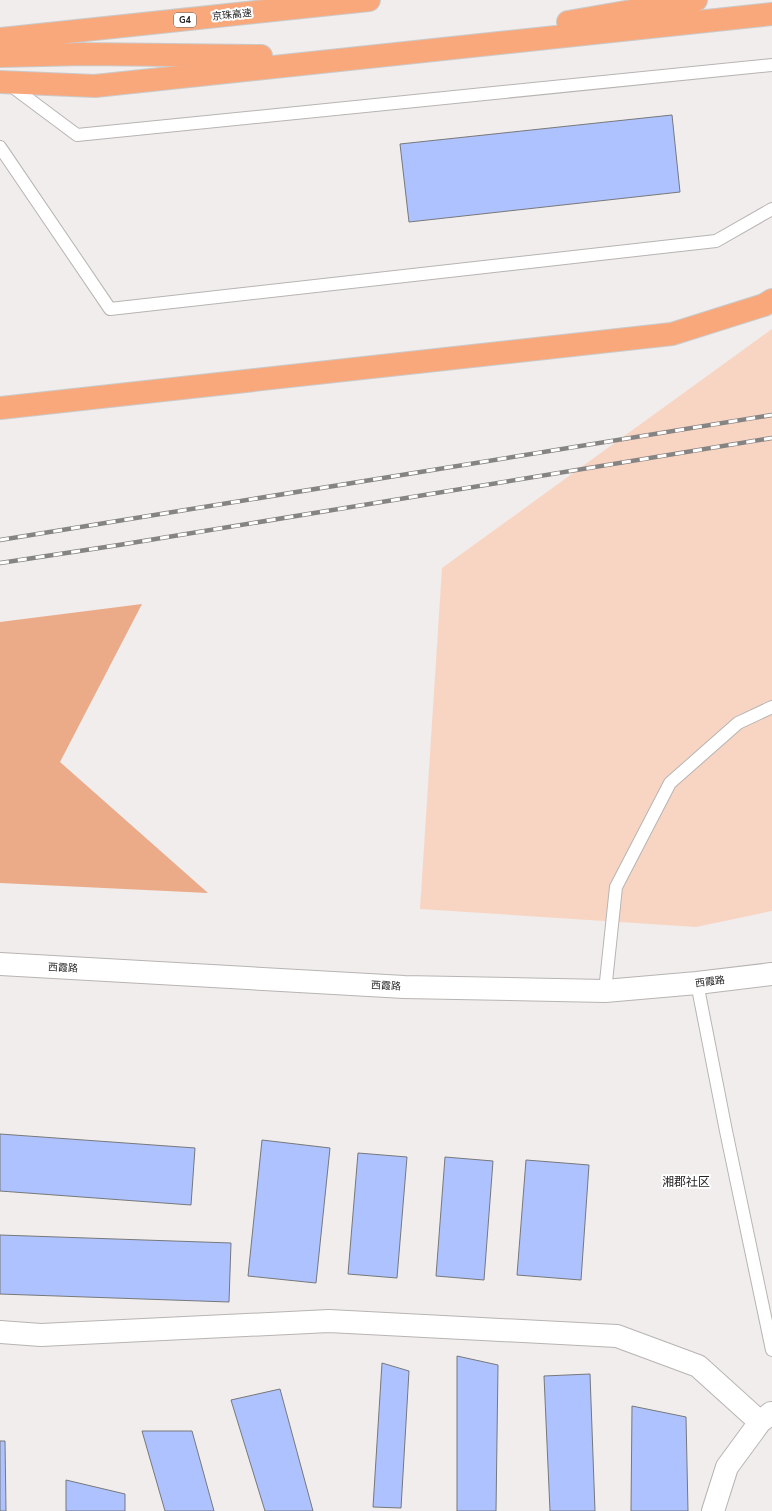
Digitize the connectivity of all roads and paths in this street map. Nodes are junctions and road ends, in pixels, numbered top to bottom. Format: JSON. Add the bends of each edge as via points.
{"nodes":[{"id":1,"x":369,"y":0,"type":"edge"},
{"id":2,"x":696,"y":0,"type":"edge"},
{"id":3,"x":772,"y":14,"type":"edge"},
{"id":4,"x":0,"y":39,"type":"edge"},
{"id":5,"x":0,"y":56,"type":"edge"},
{"id":6,"x":364,"y":57,"type":"junction"},
{"id":7,"x":772,"y":65,"type":"edge"},
{"id":8,"x":4,"y":82,"type":"edge"},
{"id":9,"x":0,"y":147,"type":"edge"},
{"id":10,"x":772,"y":209,"type":"edge"},
{"id":11,"x":772,"y":300,"type":"edge"},
{"id":12,"x":0,"y":408,"type":"edge"},
{"id":13,"x":772,"y":706,"type":"edge"},
{"id":14,"x":0,"y":964,"type":"edge"},
{"id":15,"x":772,"y":974,"type":"edge"},
{"id":16,"x":697,"y":983,"type":"junction"},
{"id":17,"x":605,"y":991,"type":"junction"},
{"id":18,"x":0,"y":1332,"type":"edge"},
{"id":19,"x":772,"y":1350,"type":"edge"},
{"id":20,"x":766,"y":1417,"type":"edge"},
{"id":21,"x":713,"y":1511,"type":"edge"}],
"edges":[{"from":1,"to":4,"type":"highway","name":"京珠高速","number":"G4"},
{"from":2,"to":6,"type":"highway"},
{"from":3,"to":6,"type":"highway"},
{"from":5,"to":6,"type":"highway","via":[[86,54]]},
{"from":6,"to":8,"type":"highway","via":[[95,86]]},
{"from":7,"to":8,"type":"lane","via":[[77,135]]},
{"from":9,"to":10,"type":"lane","via":[[110,309],[716,241]]},
{"from":11,"to":12,"type":"highway","via":[[764,305],[672,334]]},
{"from":13,"to":17,"type":"lane","via":[[738,723],[670,783],[616,887]]},
{"from":14,"to":17,"type":"street","name":"西霞路","via":[[404,988]]},
{"from":15,"to":16,"type":"street","name":"西霞路"},
{"from":16,"to":17,"type":"street","name":"西霞路"},
{"from":16,"to":19,"type":"lane"},
{"from":18,"to":20,"type":"street","via":[[41,1335],[329,1320],[617,1336],[698,1366]]},
{"from":20,"to":21,"type":"street","via":[[727,1467]]}]}
